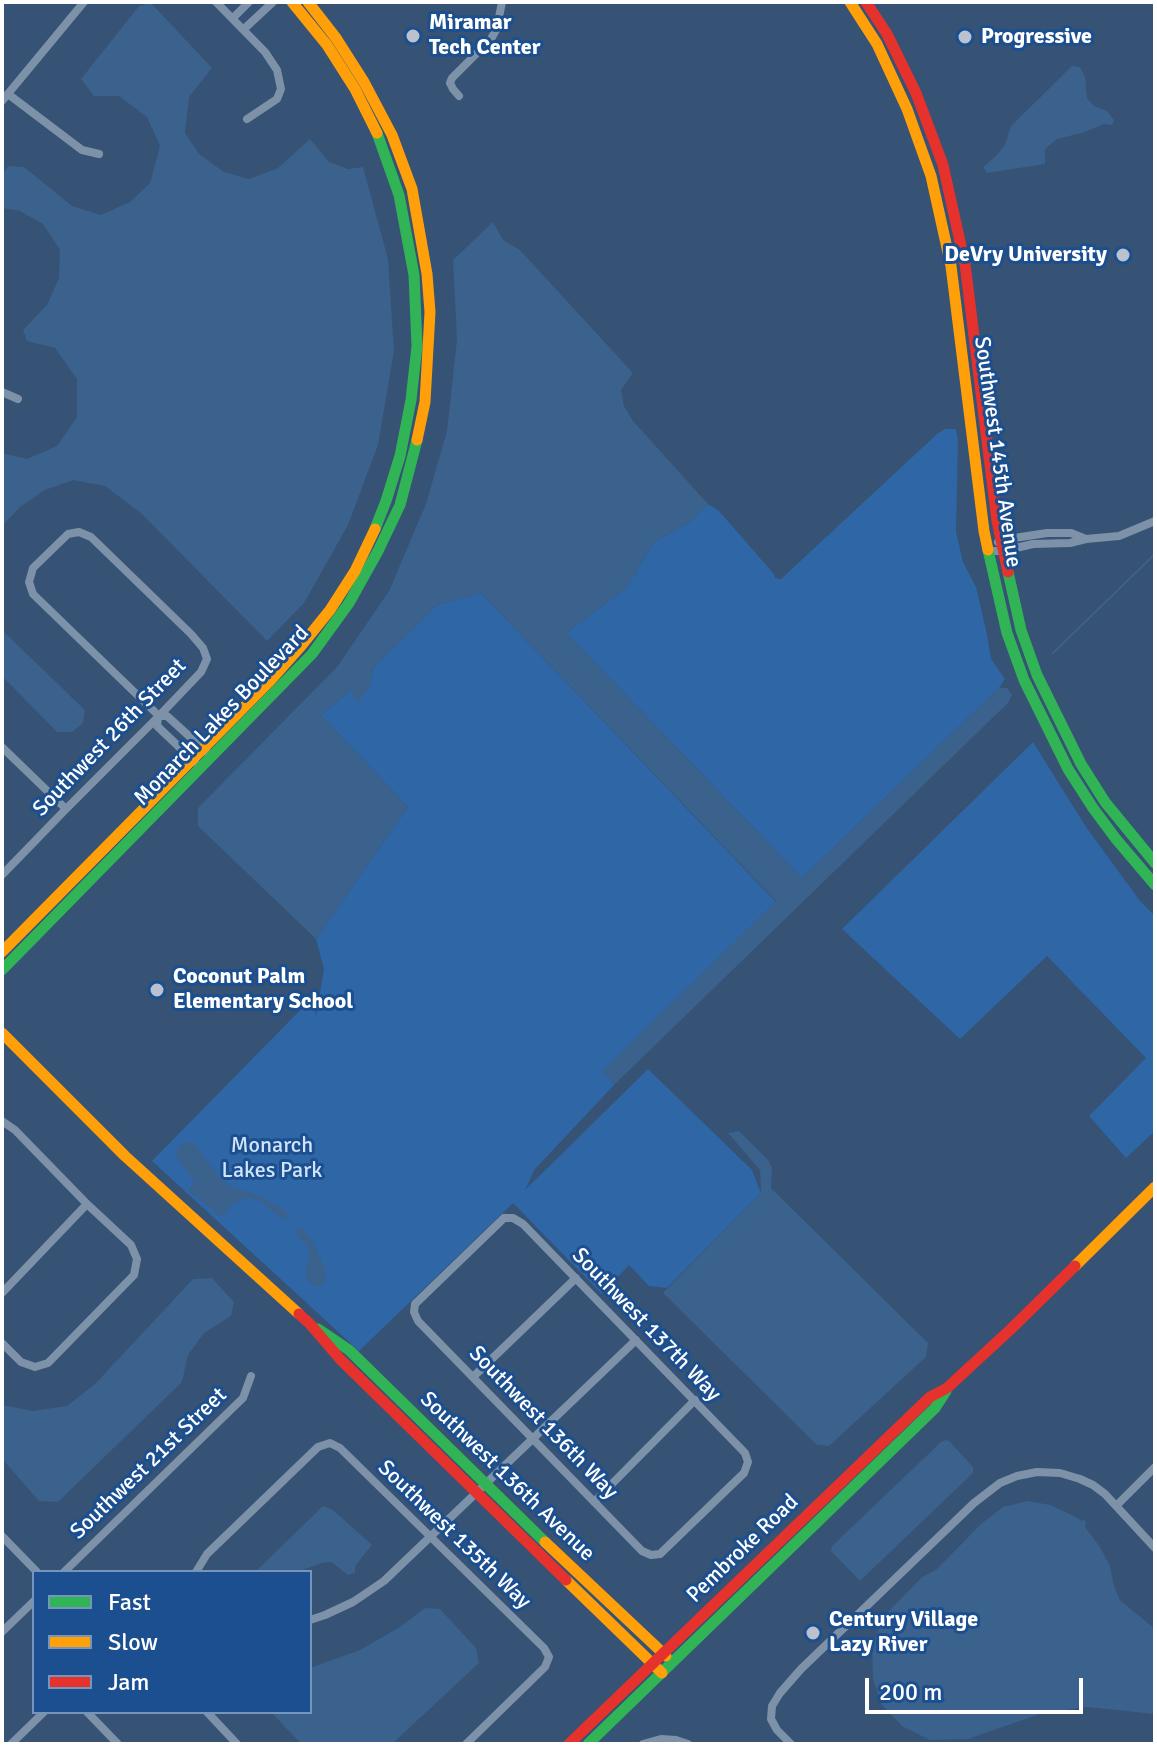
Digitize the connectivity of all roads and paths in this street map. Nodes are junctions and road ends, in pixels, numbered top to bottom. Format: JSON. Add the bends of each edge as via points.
{"nodes":[{"id":1,"x":84,"y":2,"type":"edge"},
{"id":2,"x":216,"y":2,"type":"edge"},
{"id":3,"x":249,"y":2,"type":"edge"},
{"id":4,"x":273,"y":2,"type":"edge"},
{"id":5,"x":292,"y":2,"type":"edge"},
{"id":6,"x":308,"y":2,"type":"edge"},
{"id":7,"x":502,"y":2,"type":"edge"},
{"id":8,"x":850,"y":2,"type":"edge"},
{"id":9,"x":866,"y":2,"type":"edge"},
{"id":10,"x":233,"y":18,"type":"junction"},
{"id":11,"x":244,"y":29,"type":"junction"},
{"id":12,"x":459,"y":96,"type":"dead end"},
{"id":13,"x":5,"y":98,"type":"edge"},
{"id":14,"x":247,"y":119,"type":"dead end"},
{"id":15,"x":99,"y":154,"type":"dead end"},
{"id":16,"x":2,"y":392,"type":"edge"},
{"id":17,"x":18,"y":399,"type":"dead end"},
{"id":18,"x":1155,"y":521,"type":"edge"},
{"id":19,"x":1002,"y":545,"type":"junction"},
{"id":20,"x":988,"y":551,"type":"junction"},
{"id":21,"x":312,"y":632,"type":"junction"},
{"id":22,"x":266,"y":703,"type":"junction"},
{"id":23,"x":159,"y":716,"type":"junction"},
{"id":24,"x":175,"y":723,"type":"junction"},
{"id":25,"x":165,"y":733,"type":"junction"},
{"id":26,"x":2,"y":747,"type":"edge"},
{"id":27,"x":202,"y":748,"type":"junction"},
{"id":28,"x":212,"y":757,"type":"junction"},
{"id":29,"x":191,"y":759,"type":"junction"},
{"id":30,"x":202,"y":768,"type":"junction"},
{"id":31,"x":66,"y":809,"type":"junction"},
{"id":32,"x":1155,"y":863,"type":"edge"},
{"id":33,"x":2,"y":875,"type":"edge"},
{"id":34,"x":1155,"y":885,"type":"edge"},
{"id":35,"x":2,"y":952,"type":"edge"},
{"id":36,"x":2,"y":970,"type":"edge"},
{"id":37,"x":2,"y":1033,"type":"edge"},
{"id":38,"x":2,"y":1121,"type":"edge"},
{"id":39,"x":1155,"y":1187,"type":"edge"},
{"id":40,"x":87,"y":1204,"type":"junction"},
{"id":41,"x":576,"y":1278,"type":"junction"},
{"id":42,"x":2,"y":1293,"type":"edge"},
{"id":43,"x":414,"y":1312,"type":"joint"},
{"id":44,"x":636,"y":1340,"type":"junction"},
{"id":45,"x":2,"y":1343,"type":"edge"},
{"id":46,"x":251,"y":1376,"type":"dead end"},
{"id":47,"x":473,"y":1377,"type":"junction"},
{"id":48,"x":947,"y":1388,"type":"junction"},
{"id":49,"x":695,"y":1400,"type":"junction"},
{"id":50,"x":533,"y":1439,"type":"junction"},
{"id":51,"x":1155,"y":1467,"type":"edge"},
{"id":52,"x":481,"y":1489,"type":"junction"},
{"id":53,"x":594,"y":1502,"type":"junction"},
{"id":54,"x":1117,"y":1505,"type":"junction"},
{"id":55,"x":2,"y":1536,"type":"edge"},
{"id":56,"x":431,"y":1538,"type":"junction"},
{"id":57,"x":1155,"y":1548,"type":"edge"},
{"id":58,"x":651,"y":1555,"type":"joint"},
{"id":59,"x":35,"y":1570,"type":"edge"},
{"id":60,"x":66,"y":1570,"type":"edge"},
{"id":61,"x":197,"y":1570,"type":"edge"},
{"id":62,"x":32,"y":1603,"type":"edge"},
{"id":63,"x":312,"y":1619,"type":"edge"},
{"id":64,"x":2,"y":1632,"type":"edge"},
{"id":65,"x":663,"y":1653,"type":"junction"},
{"id":66,"x":672,"y":1663,"type":"junction"},
{"id":67,"x":652,"y":1664,"type":"junction"},
{"id":68,"x":662,"y":1673,"type":"junction"},
{"id":69,"x":42,"y":1714,"type":"edge"},
{"id":70,"x":89,"y":1714,"type":"edge"},
{"id":71,"x":209,"y":1714,"type":"edge"},
{"id":72,"x":11,"y":1744,"type":"edge"},
{"id":73,"x":118,"y":1744,"type":"edge"},
{"id":74,"x":237,"y":1744,"type":"edge"},
{"id":75,"x":466,"y":1744,"type":"edge"},
{"id":76,"x":569,"y":1744,"type":"edge"},
{"id":77,"x":588,"y":1744,"type":"edge"},
{"id":78,"x":643,"y":1744,"type":"edge"},
{"id":79,"x":688,"y":1744,"type":"edge"},
{"id":80,"x":791,"y":1744,"type":"edge"}],
"edges":[{"from":1,"to":13,"type":"street"},
{"from":2,"to":10,"type":"street"},
{"from":3,"to":10,"type":"street"},
{"from":4,"to":11,"type":"street"},
{"from":5,"to":21,"type":"street","name":"Monarch Lakes Boulevard","via":[[327,45],[380,140],[399,195],[416,312],[411,400],[386,501],[355,571]]},
{"from":6,"to":22,"type":"street","name":"Monarch Lakes Boulevard","via":[[364,82],[412,189],[427,274],[429,347],[425,402],[410,469],[378,551],[335,624]]},
{"from":7,"to":12,"type":"street","via":[[491,39],[452,78]]},
{"from":8,"to":20,"type":"street","name":"Southwest 145th Avenue","via":[[877,44],[931,176],[951,266]]},
{"from":9,"to":19,"type":"street","name":"Southwest 145th Avenue","via":[[916,93],[943,165],[970,291]]},
{"from":10,"to":11,"type":"street"},
{"from":11,"to":14,"type":"street","via":[[277,70],[281,89],[277,99]]},
{"from":13,"to":15,"type":"street","via":[[82,150]]},
{"from":16,"to":17,"type":"street"},
{"from":18,"to":19,"type":"street","via":[[1119,536]]},
{"from":19,"to":20,"type":"street"},
{"from":19,"to":32,"type":"street","name":"Southwest 145th Avenue","via":[[1021,630],[1053,709],[1105,802]]},
{"from":20,"to":34,"type":"street","name":"Southwest 145th Avenue","via":[[1007,633],[1041,717],[1093,808]]},
{"from":21,"to":22,"type":"street","via":[[316,639]]},
{"from":21,"to":27,"type":"street","name":"Monarch Lakes Boulevard"},
{"from":22,"to":28,"type":"street","name":"Monarch Lakes Boulevard"},
{"from":23,"to":23,"type":"street","name":"Southwest 26th Street","via":[[33,594],[33,568],[68,534],[91,537],[203,648],[207,659],[201,672]]},
{"from":23,"to":24,"type":"street"},
{"from":23,"to":25,"type":"street","via":[[157,726]]},
{"from":23,"to":31,"type":"street","name":"Southwest 26th Street"},
{"from":24,"to":25,"type":"street"},
{"from":24,"to":27,"type":"street"},
{"from":25,"to":29,"type":"street"},
{"from":26,"to":31,"type":"street"},
{"from":27,"to":28,"type":"street"},
{"from":27,"to":29,"type":"street","name":"Monarch Lakes Boulevard"},
{"from":28,"to":30,"type":"street","name":"Monarch Lakes Boulevard"},
{"from":29,"to":30,"type":"street"},
{"from":29,"to":35,"type":"street","name":"Monarch Lakes Boulevard"},
{"from":30,"to":36,"type":"street","name":"Monarch Lakes Boulevard"},
{"from":31,"to":33,"type":"street","name":"Southwest 26th Street"},
{"from":37,"to":52,"type":"street","name":"Southwest 136th Avenue","via":[[125,1156]]},
{"from":38,"to":40,"type":"street"},
{"from":39,"to":48,"type":"street","name":"Pembroke Road"},
{"from":40,"to":42,"type":"street"},
{"from":40,"to":45,"type":"street","via":[[131,1245],[137,1259],[134,1275],[48,1363],[35,1367],[21,1362]]},
{"from":41,"to":43,"type":"street","name":"Southwest 137th Way","via":[[523,1224],[504,1218],[415,1304]]},
{"from":41,"to":44,"type":"street","name":"Southwest 137th Way"},
{"from":41,"to":47,"type":"street"},
{"from":43,"to":47,"type":"street","name":"Southwest 136th Way"},
{"from":44,"to":49,"type":"street","name":"Southwest 137th Way"},
{"from":44,"to":50,"type":"street"},
{"from":46,"to":60,"type":"street","name":"Southwest 21st Street","via":[[243,1398]]},
{"from":47,"to":50,"type":"street","name":"Southwest 136th Way"},
{"from":48,"to":65,"type":"street","name":"Pembroke Road","via":[[930,1397]]},
{"from":48,"to":66,"type":"street","name":"Pembroke Road","via":[[935,1408]]},
{"from":49,"to":53,"type":"street"},
{"from":49,"to":58,"type":"street","name":"Southwest 137th Way","via":[[748,1462],[744,1473],[660,1554]]},
{"from":50,"to":52,"type":"street"},
{"from":50,"to":53,"type":"street","name":"Southwest 136th Way"},
{"from":51,"to":54,"type":"street"},
{"from":52,"to":56,"type":"street"},
{"from":52,"to":65,"type":"street","name":"Southwest 136th Avenue"},
{"from":52,"to":67,"type":"street","name":"Southwest 136th Avenue"},
{"from":53,"to":58,"type":"street","name":"Southwest 136th Way"},
{"from":54,"to":57,"type":"street"},
{"from":54,"to":80,"type":"street","via":[[1093,1485],[1070,1476],[1037,1472],[1000,1483],[780,1693],[771,1719]]},
{"from":55,"to":59,"type":"street"},
{"from":56,"to":61,"type":"street","name":"Southwest 135th Way","via":[[330,1443],[318,1447],[207,1554]]},
{"from":56,"to":63,"type":"street","via":[[384,1581]]},
{"from":56,"to":75,"type":"street","name":"Southwest 135th Way","via":[[549,1657],[545,1667]]},
{"from":62,"to":64,"type":"street"},
{"from":65,"to":66,"type":"street","name":"Southwest 136th Avenue"},
{"from":65,"to":67,"type":"street","name":"Pembroke Road"},
{"from":66,"to":68,"type":"street","name":"Pembroke Road"},
{"from":67,"to":68,"type":"street","name":"Southwest 136th Avenue"},
{"from":67,"to":76,"type":"street","name":"Pembroke Road"},
{"from":68,"to":77,"type":"street","name":"Pembroke Road"},
{"from":69,"to":72,"type":"street"},
{"from":70,"to":73,"type":"street"},
{"from":71,"to":74,"type":"street"},
{"from":78,"to":79,"type":"street","via":[[666,1739]]}]}
